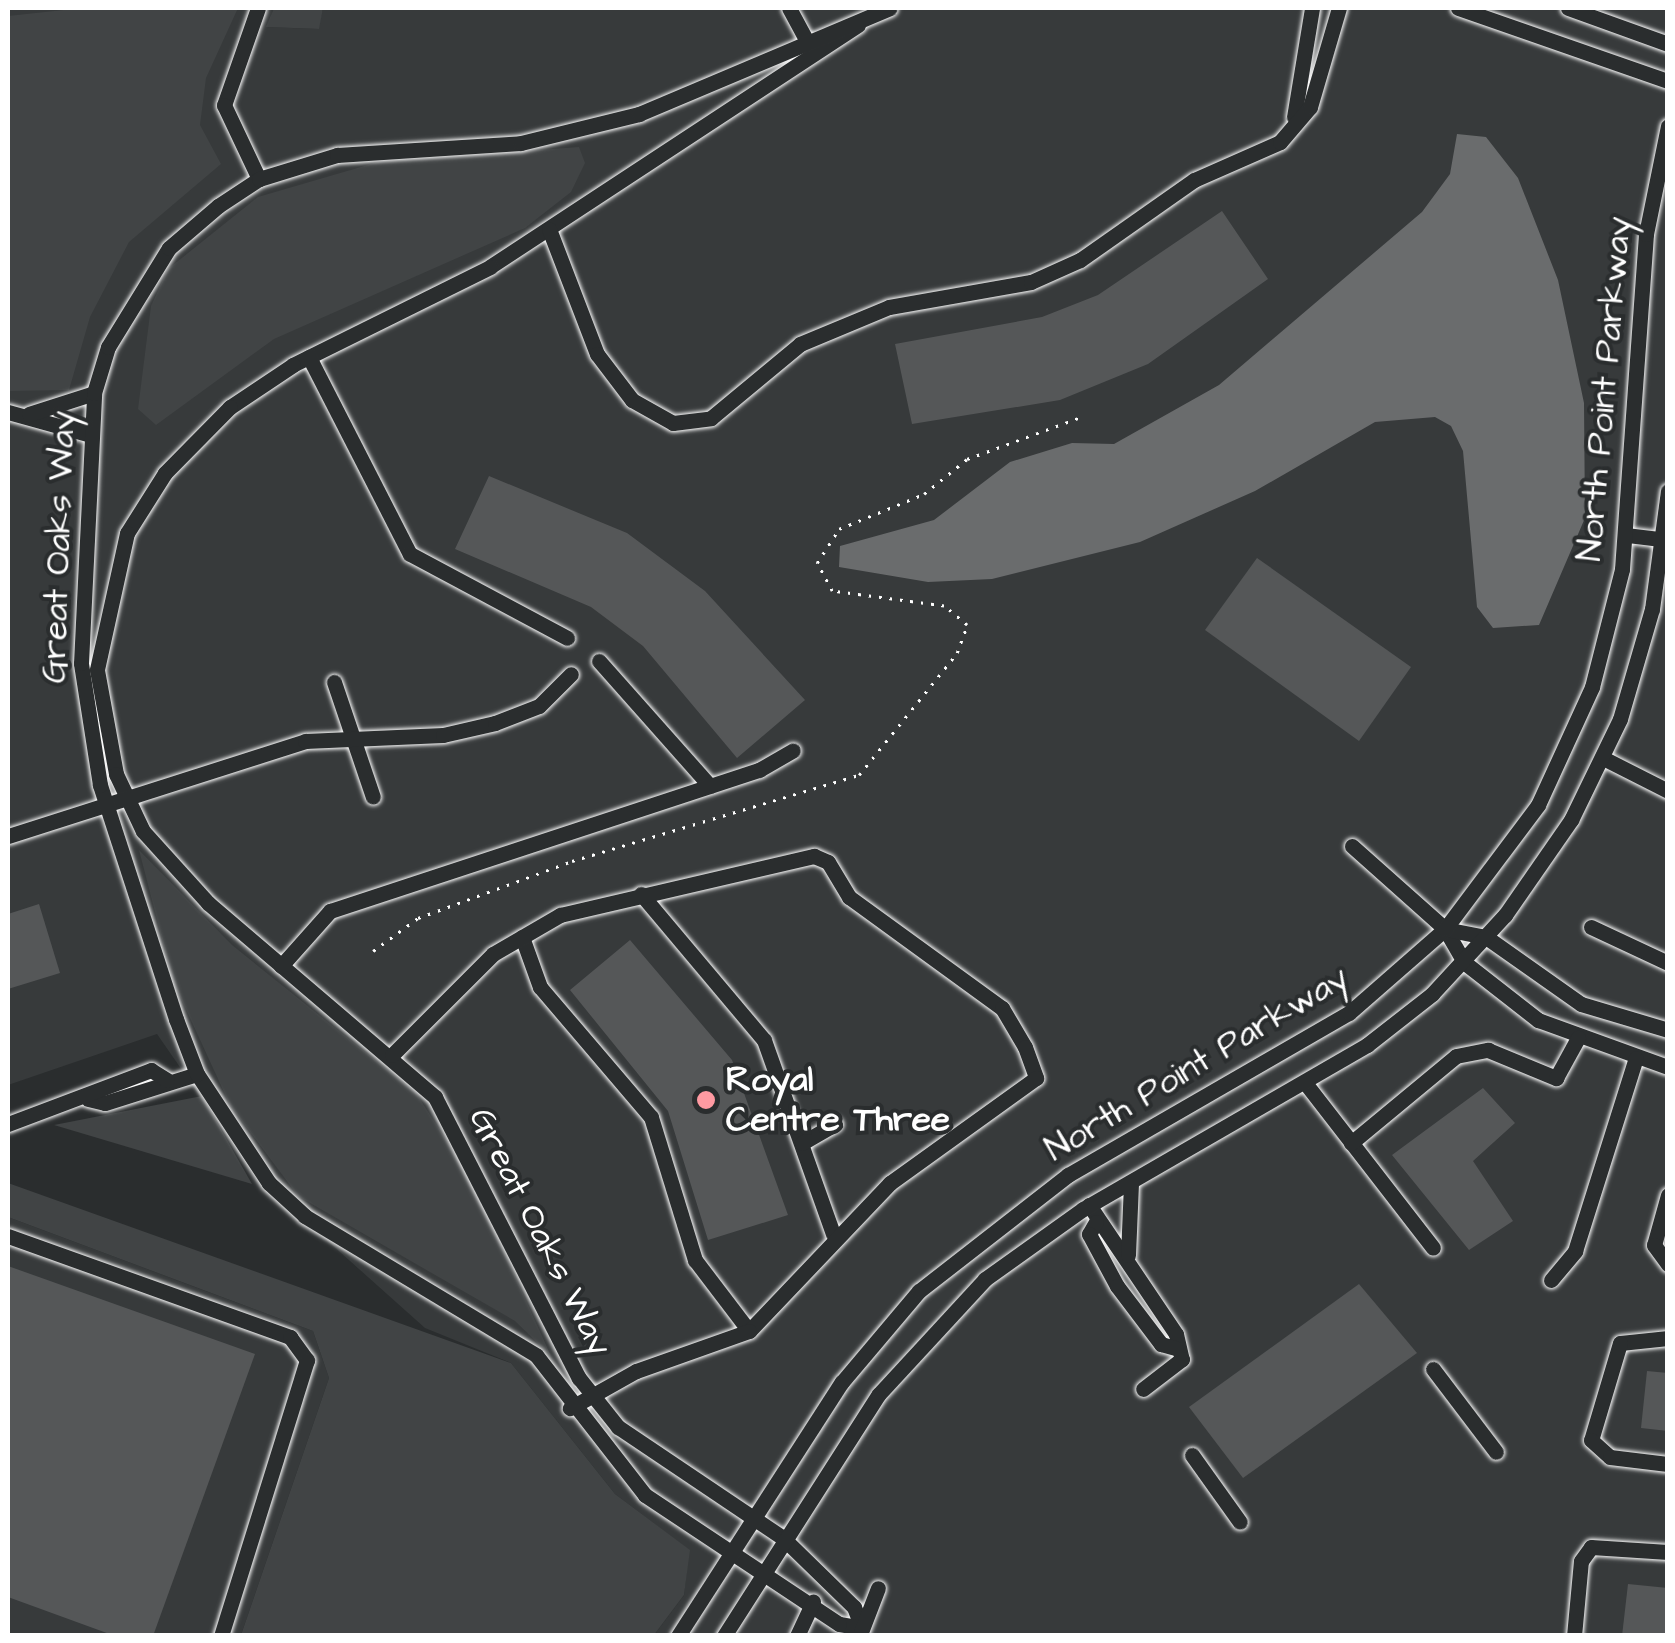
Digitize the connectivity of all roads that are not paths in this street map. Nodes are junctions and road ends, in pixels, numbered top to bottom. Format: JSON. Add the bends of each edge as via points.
{"nodes":[{"id":1,"x":258,"y":8,"type":"edge"},
{"id":2,"x":788,"y":8,"type":"edge"},
{"id":3,"x":890,"y":8,"type":"edge"},
{"id":4,"x":1312,"y":8,"type":"edge"},
{"id":5,"x":1339,"y":8,"type":"edge"},
{"id":6,"x":1458,"y":8,"type":"edge"},
{"id":7,"x":1568,"y":8,"type":"edge"},
{"id":8,"x":870,"y":17,"type":"junction"},
{"id":9,"x":805,"y":39,"type":"junction"},
{"id":10,"x":1668,"y":44,"type":"edge"},
{"id":11,"x":816,"y":56,"type":"junction"},
{"id":12,"x":1668,"y":81,"type":"edge"},
{"id":13,"x":1294,"y":117,"type":"junction"},
{"id":14,"x":1668,"y":126,"type":"edge"},
{"id":15,"x":258,"y":179,"type":"junction"},
{"id":16,"x":550,"y":230,"type":"junction"},
{"id":17,"x":309,"y":357,"type":"junction"},
{"id":18,"x":94,"y":394,"type":"junction"},
{"id":19,"x":8,"y":412,"type":"edge"},
{"id":20,"x":29,"y":414,"type":"junction"},
{"id":21,"x":91,"y":435,"type":"junction"},
{"id":22,"x":1668,"y":491,"type":"edge"},
{"id":23,"x":1626,"y":535,"type":"junction"},
{"id":24,"x":1666,"y":540,"type":"edge"},
{"id":25,"x":567,"y":638,"type":"dead end"},
{"id":26,"x":599,"y":660,"type":"dead end"},
{"id":27,"x":571,"y":674,"type":"dead end"},
{"id":28,"x":334,"y":682,"type":"dead end"},
{"id":29,"x":352,"y":735,"type":"junction"},
{"id":30,"x":794,"y":750,"type":"dead end"},
{"id":31,"x":1603,"y":758,"type":"junction"},
{"id":32,"x":710,"y":786,"type":"junction"},
{"id":33,"x":1668,"y":791,"type":"edge"},
{"id":34,"x":373,"y":798,"type":"dead end"},
{"id":35,"x":127,"y":801,"type":"junction"},
{"id":36,"x":107,"y":806,"type":"junction"},
{"id":37,"x":8,"y":836,"type":"edge"},
{"id":38,"x":1352,"y":846,"type":"dead end"},
{"id":39,"x":641,"y":894,"type":"junction"},
{"id":40,"x":1591,"y":926,"type":"dead end"},
{"id":41,"x":1445,"y":929,"type":"junction"},
{"id":42,"x":522,"y":937,"type":"junction"},
{"id":43,"x":1486,"y":937,"type":"junction"},
{"id":44,"x":1465,"y":963,"type":"junction"},
{"id":45,"x":1668,"y":964,"type":"edge"},
{"id":46,"x":281,"y":966,"type":"junction"},
{"id":47,"x":1668,"y":1030,"type":"edge"},
{"id":48,"x":1578,"y":1038,"type":"junction"},
{"id":49,"x":392,"y":1055,"type":"junction"},
{"id":50,"x":1636,"y":1058,"type":"junction"},
{"id":51,"x":1668,"y":1067,"type":"edge"},
{"id":52,"x":197,"y":1074,"type":"junction"},
{"id":53,"x":1306,"y":1084,"type":"junction"},
{"id":54,"x":8,"y":1124,"type":"edge"},
{"id":55,"x":835,"y":1124,"type":"dead end"},
{"id":56,"x":802,"y":1142,"type":"junction"},
{"id":57,"x":1351,"y":1143,"type":"junction"},
{"id":58,"x":1131,"y":1182,"type":"junction"},
{"id":59,"x":1668,"y":1195,"type":"edge"},
{"id":60,"x":1089,"y":1206,"type":"junction"},
{"id":61,"x":1096,"y":1222,"type":"junction"},
{"id":62,"x":833,"y":1234,"type":"junction"},
{"id":63,"x":8,"y":1236,"type":"edge"},
{"id":64,"x":1433,"y":1248,"type":"dead end"},
{"id":65,"x":1128,"y":1259,"type":"junction"},
{"id":66,"x":1668,"y":1264,"type":"edge"},
{"id":67,"x":1550,"y":1280,"type":"dead end"},
{"id":68,"x":748,"y":1330,"type":"junction"},
{"id":69,"x":1668,"y":1338,"type":"edge"},
{"id":70,"x":1175,"y":1348,"type":"junction"},
{"id":71,"x":1433,"y":1370,"type":"dead end"},
{"id":72,"x":1143,"y":1389,"type":"dead end"},
{"id":73,"x":592,"y":1393,"type":"junction"},
{"id":74,"x":570,"y":1408,"type":"junction"},
{"id":75,"x":1496,"y":1452,"type":"dead end"},
{"id":76,"x":1192,"y":1455,"type":"dead end"},
{"id":77,"x":1668,"y":1464,"type":"edge"},
{"id":78,"x":752,"y":1520,"type":"junction"},
{"id":79,"x":1240,"y":1522,"type":"dead end"},
{"id":80,"x":784,"y":1538,"type":"junction"},
{"id":81,"x":732,"y":1552,"type":"junction"},
{"id":82,"x":1668,"y":1552,"type":"edge"},
{"id":83,"x":766,"y":1568,"type":"junction"},
{"id":84,"x":878,"y":1588,"type":"dead end"},
{"id":85,"x":813,"y":1602,"type":"junction"},
{"id":86,"x":861,"y":1632,"type":"edge"},
{"id":87,"x":221,"y":1636,"type":"edge"},
{"id":88,"x":678,"y":1636,"type":"edge"},
{"id":89,"x":724,"y":1636,"type":"edge"},
{"id":90,"x":797,"y":1636,"type":"edge"},
{"id":91,"x":1574,"y":1636,"type":"edge"}],
"edges":[{"from":1,"to":15,"type":"street","via":[[224,105]]},
{"from":2,"to":9,"type":"street"},
{"from":3,"to":8,"type":"street","name":"Great Oaks Way"},
{"from":4,"to":13,"type":"street"},
{"from":5,"to":13,"type":"street","via":[[1310,107]]},
{"from":6,"to":12,"type":"street"},
{"from":7,"to":10,"type":"street"},
{"from":8,"to":9,"type":"street","name":"Great Oaks Way"},
{"from":8,"to":11,"type":"street","name":"Great Oaks Way"},
{"from":9,"to":11,"type":"street"},
{"from":9,"to":15,"type":"street","name":"Great Oaks Way","via":[[639,114],[576,132],[337,154]]},
{"from":11,"to":16,"type":"street","name":"Great Oaks Way"},
{"from":13,"to":16,"type":"street","via":[[1280,142],[1194,180],[1080,260],[1031,282],[889,308],[800,344],[711,418],[673,424],[632,400],[597,354]]},
{"from":14,"to":23,"type":"street","name":"North Point Parkway","via":[[1646,234]]},
{"from":15,"to":18,"type":"street","name":"Great Oaks Way","via":[[169,248],[146,278]]},
{"from":16,"to":17,"type":"street","name":"Great Oaks Way"},
{"from":17,"to":25,"type":"street","via":[[410,554]]},
{"from":17,"to":35,"type":"street","name":"Great Oaks Way","via":[[250,391],[188,445],[127,533],[97,670],[102,724]]},
{"from":18,"to":20,"type":"street"},
{"from":18,"to":21,"type":"street","name":"Great Oaks Way"},
{"from":19,"to":20,"type":"street"},
{"from":20,"to":21,"type":"street"},
{"from":21,"to":36,"type":"street","name":"Great Oaks Way","via":[[81,663]]},
{"from":22,"to":24,"type":"street","name":"North Point Parkway"},
{"from":23,"to":24,"type":"street"},
{"from":23,"to":41,"type":"street","name":"North Point Parkway","via":[[1605,645],[1565,752],[1504,856]]},
{"from":24,"to":31,"type":"street","name":"North Point Parkway","via":[[1639,660]]},
{"from":26,"to":32,"type":"street"},
{"from":27,"to":29,"type":"street","via":[[562,690],[494,724],[443,736]]},
{"from":28,"to":29,"type":"street"},
{"from":29,"to":34,"type":"street"},
{"from":29,"to":35,"type":"street","via":[[305,741]]},
{"from":30,"to":32,"type":"street"},
{"from":31,"to":33,"type":"street"},
{"from":31,"to":43,"type":"street","name":"North Point Parkway","via":[[1550,854]]},
{"from":32,"to":46,"type":"street","via":[[330,911]]},
{"from":35,"to":36,"type":"street"},
{"from":35,"to":46,"type":"street","name":"Great Oaks Way","via":[[172,868]]},
{"from":36,"to":37,"type":"street"},
{"from":36,"to":52,"type":"street","name":"Great Oaks Way"},
{"from":38,"to":41,"type":"street"},
{"from":39,"to":42,"type":"street","via":[[560,915]]},
{"from":39,"to":56,"type":"street","via":[[764,1040]]},
{"from":39,"to":62,"type":"street","via":[[800,857],[828,862],[850,897],[1002,1008],[1025,1047],[1036,1078]]},
{"from":40,"to":45,"type":"street"},
{"from":41,"to":43,"type":"street"},
{"from":41,"to":44,"type":"street"},
{"from":41,"to":78,"type":"street","name":"North Point Parkway","via":[[1316,1035],[1068,1175],[955,1258],[863,1354]]},
{"from":42,"to":49,"type":"street"},
{"from":42,"to":68,"type":"street","via":[[540,987],[651,1116],[694,1260]]},
{"from":43,"to":44,"type":"street","name":"North Point Parkway"},
{"from":43,"to":47,"type":"street","via":[[1580,1004]]},
{"from":44,"to":48,"type":"street"},
{"from":44,"to":53,"type":"street","name":"North Point Parkway"},
{"from":46,"to":49,"type":"street","name":"Great Oaks Way"},
{"from":48,"to":50,"type":"street"},
{"from":48,"to":57,"type":"street","via":[[1556,1078],[1470,1050]]},
{"from":49,"to":73,"type":"street","name":"Great Oaks Way","via":[[450,1120]]},
{"from":50,"to":51,"type":"street"},
{"from":50,"to":67,"type":"street","via":[[1574,1251]]},
{"from":52,"to":54,"type":"street"},
{"from":52,"to":74,"type":"street","name":"Great Oaks Way","via":[[231,1133],[305,1216],[508,1334],[536,1356]]},
{"from":53,"to":57,"type":"street"},
{"from":53,"to":58,"type":"street","name":"North Point Parkway"},
{"from":55,"to":56,"type":"street"},
{"from":56,"to":62,"type":"street"},
{"from":57,"to":64,"type":"street"},
{"from":58,"to":60,"type":"street","name":"North Point Parkway"},
{"from":58,"to":65,"type":"street"},
{"from":59,"to":66,"type":"street","via":[[1654,1246]]},
{"from":60,"to":61,"type":"street"},
{"from":60,"to":80,"type":"street","name":"North Point Parkway","via":[[985,1280],[929,1334]]},
{"from":61,"to":65,"type":"street"},
{"from":61,"to":70,"type":"street","via":[[1089,1234],[1117,1286],[1160,1344]]},
{"from":62,"to":68,"type":"street"},
{"from":63,"to":87,"type":"street","via":[[290,1337],[307,1360]]},
{"from":65,"to":70,"type":"street","via":[[1176,1334]]},
{"from":68,"to":73,"type":"street"},
{"from":69,"to":77,"type":"street","via":[[1620,1343],[1591,1440],[1610,1457]]},
{"from":70,"to":72,"type":"street","via":[[1182,1359]]},
{"from":71,"to":75,"type":"street"},
{"from":73,"to":74,"type":"street"},
{"from":73,"to":78,"type":"street","name":"Great Oaks Way","via":[[618,1427]]},
{"from":74,"to":81,"type":"street","name":"Great Oaks Way","via":[[645,1494]]},
{"from":76,"to":79,"type":"street"},
{"from":78,"to":80,"type":"street","name":"Great Oaks Way"},
{"from":78,"to":81,"type":"street","name":"North Point Parkway"},
{"from":80,"to":83,"type":"street","name":"North Point Parkway"},
{"from":80,"to":86,"type":"street","name":"Great Oaks Way","via":[[854,1607]]},
{"from":81,"to":83,"type":"street","name":"Great Oaks Way"},
{"from":81,"to":88,"type":"street","name":"North Point Parkway"},
{"from":82,"to":91,"type":"street","via":[[1591,1547],[1582,1560]]},
{"from":83,"to":85,"type":"street","name":"Great Oaks Way"},
{"from":83,"to":89,"type":"street","name":"North Point Parkway"},
{"from":84,"to":86,"type":"street"},
{"from":85,"to":86,"type":"street","name":"Great Oaks Way"},
{"from":85,"to":90,"type":"street"}]}
